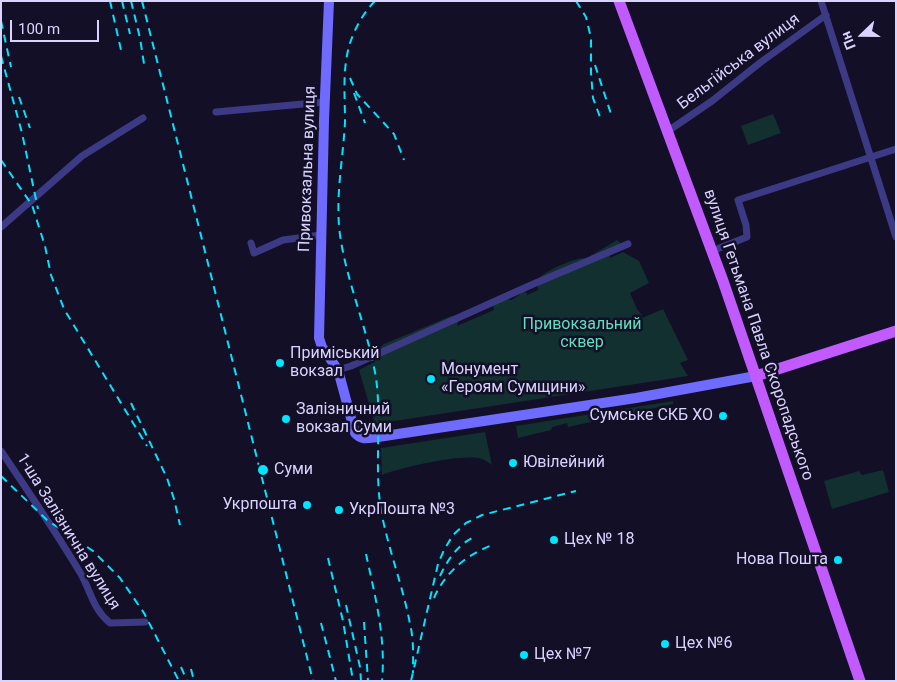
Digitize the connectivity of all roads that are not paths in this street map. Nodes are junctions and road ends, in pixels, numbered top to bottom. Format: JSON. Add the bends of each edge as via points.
{"nodes":[{"id":1,"x":329,"y":1,"type":"edge"},
{"id":2,"x":620,"y":1,"type":"edge"},
{"id":3,"x":821,"y":1,"type":"edge"},
{"id":4,"x":826,"y":15,"type":"junction"},
{"id":5,"x":325,"y":102,"type":"junction"},
{"id":6,"x":216,"y":112,"type":"dead end"},
{"id":7,"x":143,"y":118,"type":"dead end"},
{"id":8,"x":668,"y":131,"type":"junction"},
{"id":9,"x":896,"y":149,"type":"edge"},
{"id":10,"x":870,"y":157,"type":"junction"},
{"id":11,"x":1,"y":227,"type":"edge"},
{"id":12,"x":321,"y":235,"type":"junction"},
{"id":13,"x":896,"y":236,"type":"edge"},
{"id":14,"x":251,"y":243,"type":"dead end"},
{"id":15,"x":628,"y":244,"type":"dead end"},
{"id":16,"x":712,"y":250,"type":"junction"},
{"id":17,"x":896,"y":331,"type":"edge"},
{"id":18,"x":338,"y":370,"type":"junction"},
{"id":19,"x":756,"y":376,"type":"junction"},
{"id":20,"x":1,"y":451,"type":"edge"},
{"id":21,"x":145,"y":622,"type":"dead end"},
{"id":22,"x":860,"y":681,"type":"edge"}],
"edges":[{"from":1,"to":5,"type":"main road","name":"Привокзальна вулиця"},
{"from":2,"to":8,"type":"main road","name":"вулиця Гетьмана Павла Скоропадського"},
{"from":3,"to":4,"type":"street"},
{"from":4,"to":8,"type":"street","name":"Бельгійська вулиця"},
{"from":4,"to":10,"type":"street"},
{"from":5,"to":6,"type":"street"},
{"from":5,"to":12,"type":"main road","name":"Привокзальна вулиця"},
{"from":7,"to":11,"type":"street","via":[[82,156]]},
{"from":8,"to":16,"type":"main road","name":"вулиця Гетьмана Павла Скоропадського"},
{"from":9,"to":10,"type":"street"},
{"from":10,"to":13,"type":"street"},
{"from":10,"to":16,"type":"street","via":[[738,200],[747,237]]},
{"from":12,"to":14,"type":"street","via":[[283,240],[254,254]]},
{"from":12,"to":18,"type":"main road","name":"Привокзальна вулиця","via":[[319,338]]},
{"from":15,"to":18,"type":"street"},
{"from":16,"to":19,"type":"main road","name":"вулиця Гетьмана Павла Скоропадського"},
{"from":17,"to":19,"type":"main road"},
{"from":18,"to":19,"type":"main road","via":[[356,433],[365,439],[636,398]]},
{"from":19,"to":22,"type":"main road","name":"вулиця Гетьмана Павла Скоропадського"},
{"from":20,"to":21,"type":"street","name":"1-ша Залізнична вулиця","via":[[82,576],[98,612],[110,623]]}]}
